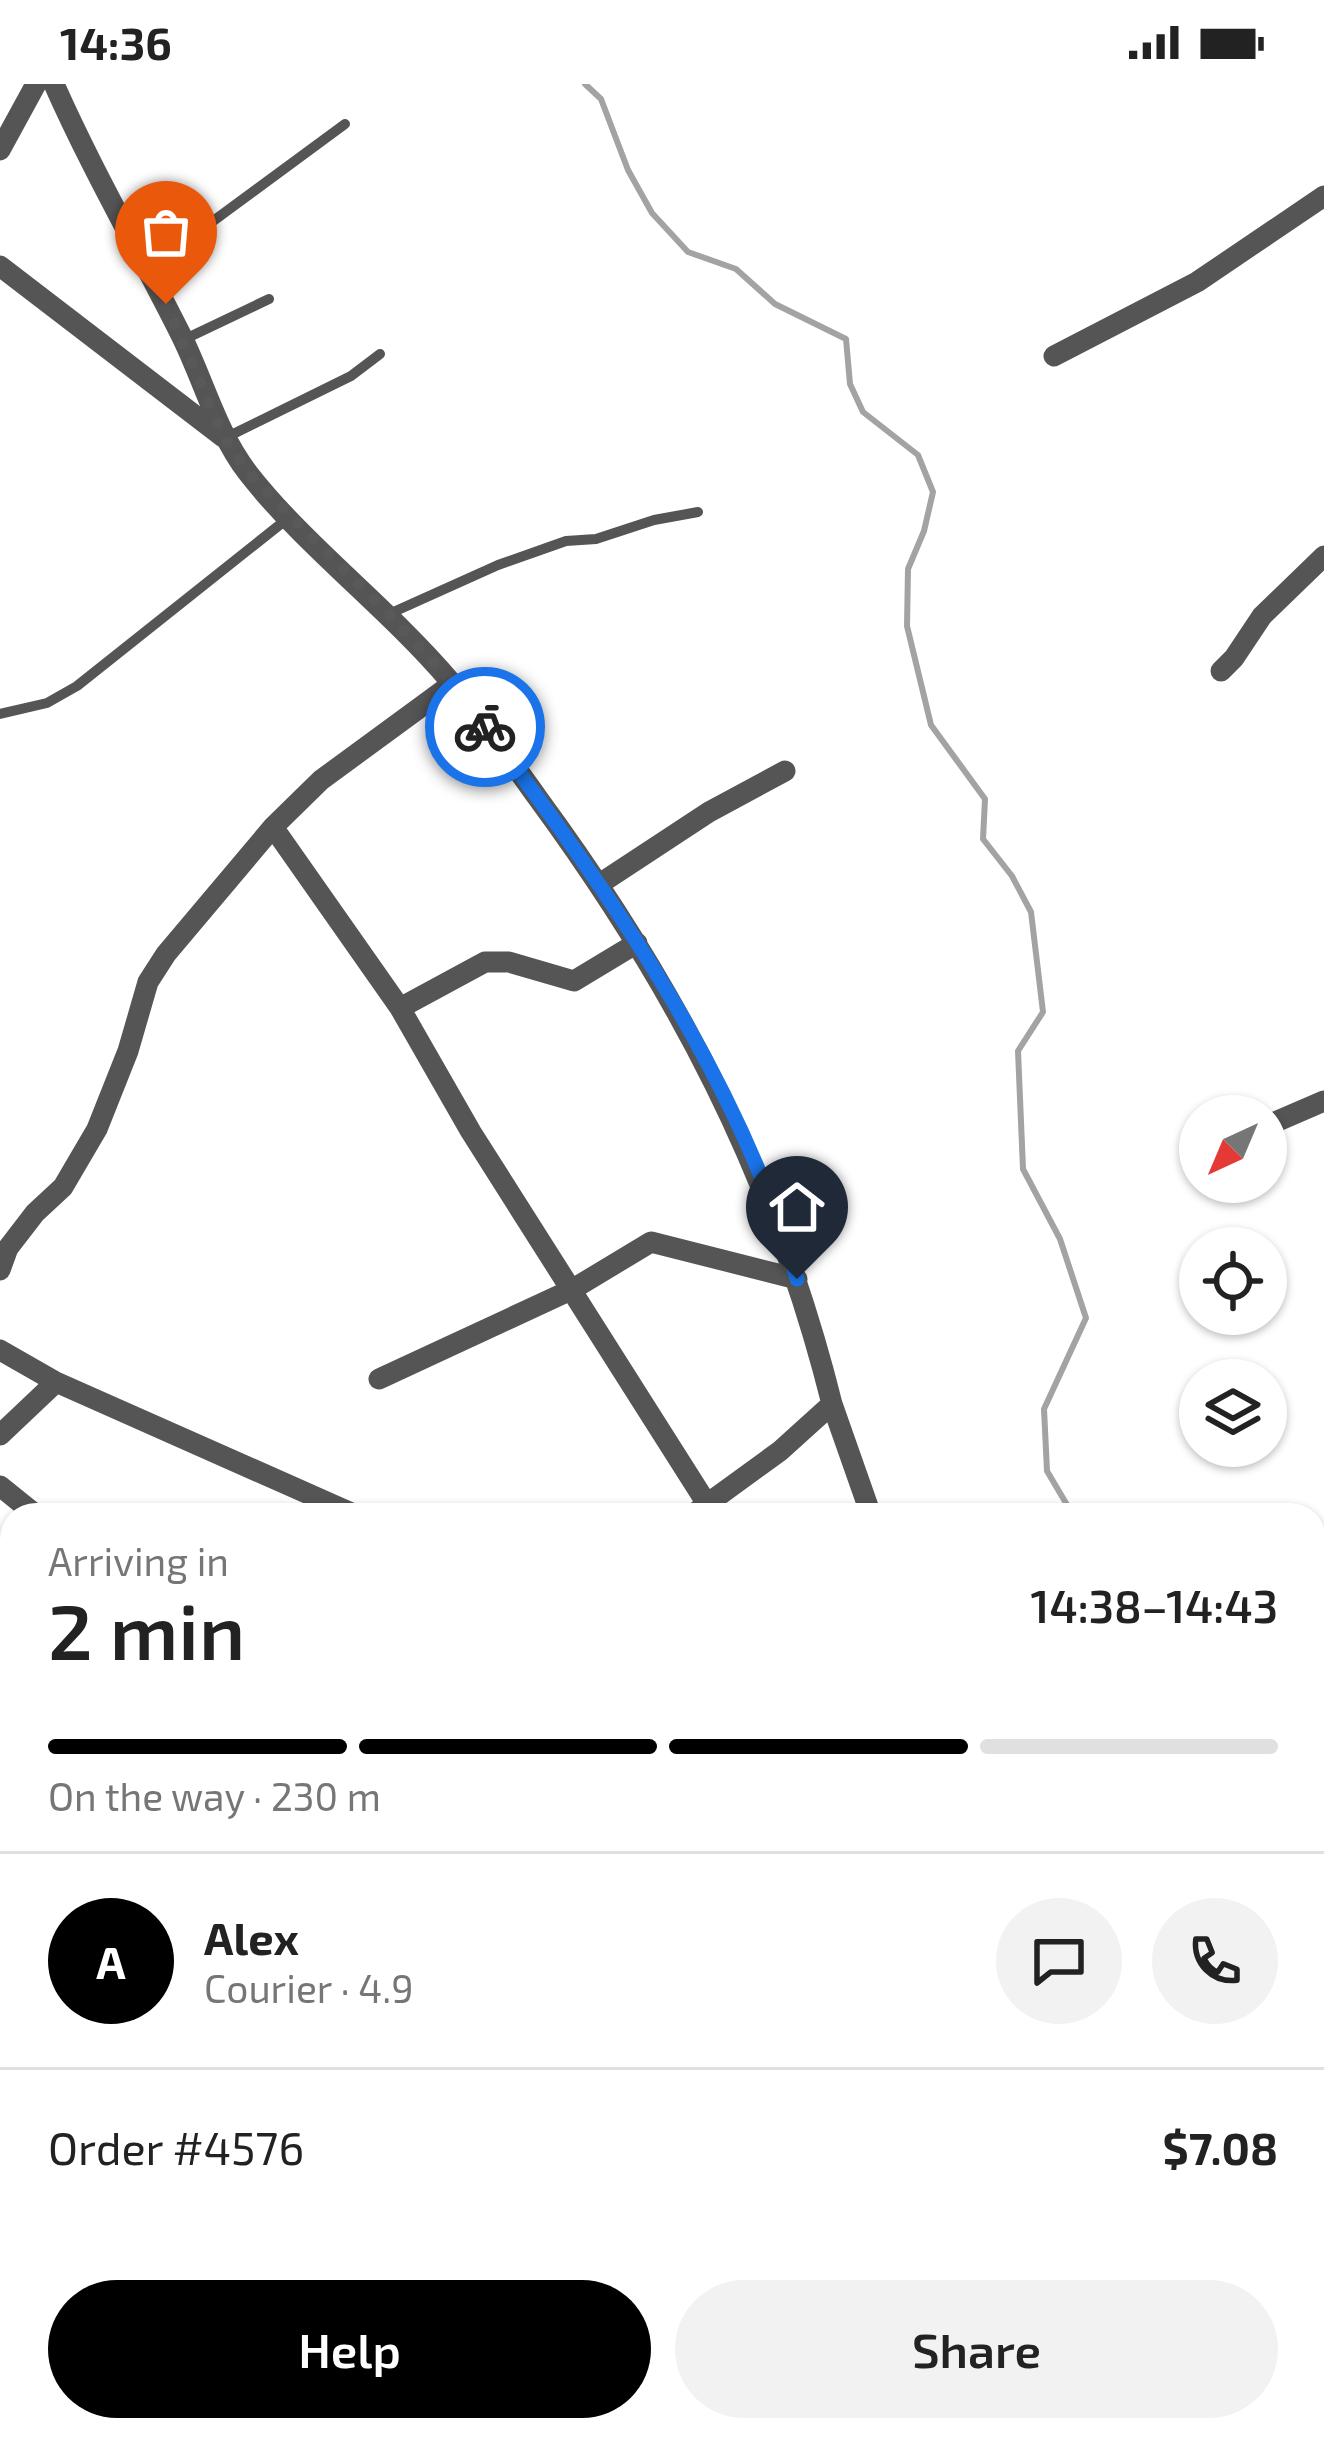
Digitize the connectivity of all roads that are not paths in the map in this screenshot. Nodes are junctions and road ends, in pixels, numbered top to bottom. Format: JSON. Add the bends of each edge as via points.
{"nodes":[{"id":1,"x":36,"y":84,"type":"edge"},
{"id":2,"x":54,"y":84,"type":"edge"},
{"id":3,"x":346,"y":124,"type":"dead end"},
{"id":4,"x":0,"y":150,"type":"edge"},
{"id":5,"x":1324,"y":196,"type":"edge"},
{"id":6,"x":0,"y":266,"type":"edge"},
{"id":7,"x":148,"y":269,"type":"junction"},
{"id":8,"x":269,"y":299,"type":"dead end"},
{"id":9,"x":183,"y":340,"type":"junction"},
{"id":10,"x":380,"y":354,"type":"dead end"},
{"id":11,"x":1054,"y":356,"type":"dead end"},
{"id":12,"x":224,"y":438,"type":"junction"},
{"id":13,"x":698,"y":512,"type":"dead end"},
{"id":14,"x":290,"y":517,"type":"junction"},
{"id":15,"x":1324,"y":556,"type":"edge"},
{"id":16,"x":389,"y":614,"type":"junction"},
{"id":17,"x":1221,"y":671,"type":"dead end"},
{"id":18,"x":452,"y":683,"type":"junction"},
{"id":19,"x":0,"y":714,"type":"edge"},
{"id":20,"x":785,"y":772,"type":"dead end"},
{"id":21,"x":272,"y":827,"type":"junction"},
{"id":22,"x":601,"y":883,"type":"junction"},
{"id":23,"x":637,"y":943,"type":"junction"},
{"id":24,"x":400,"y":1008,"type":"junction"},
{"id":25,"x":1324,"y":1101,"type":"edge"},
{"id":26,"x":1287,"y":1117,"type":"edge"},
{"id":27,"x":0,"y":1270,"type":"edge"},
{"id":28,"x":797,"y":1279,"type":"junction"},
{"id":29,"x":573,"y":1289,"type":"junction"},
{"id":30,"x":0,"y":1350,"type":"edge"},
{"id":31,"x":379,"y":1379,"type":"dead end"},
{"id":32,"x":56,"y":1382,"type":"junction"},
{"id":33,"x":832,"y":1404,"type":"junction"},
{"id":34,"x":0,"y":1435,"type":"edge"},
{"id":35,"x":329,"y":1503,"type":"edge"},
{"id":36,"x":695,"y":1503,"type":"edge"},
{"id":37,"x":709,"y":1503,"type":"edge"},
{"id":38,"x":868,"y":1503,"type":"edge"}],
"edges":[{"from":1,"to":4,"type":"street"},
{"from":2,"to":7,"type":"street"},
{"from":3,"to":7,"type":"lane"},
{"from":5,"to":11,"type":"street","via":[[1197,282]]},
{"from":6,"to":12,"type":"street"},
{"from":7,"to":9,"type":"street"},
{"from":8,"to":9,"type":"lane"},
{"from":9,"to":12,"type":"street"},
{"from":10,"to":12,"type":"lane"},
{"from":12,"to":14,"type":"street"},
{"from":13,"to":16,"type":"lane","via":[[566,541]]},
{"from":14,"to":16,"type":"street"},
{"from":14,"to":19,"type":"lane","via":[[77,686]]},
{"from":15,"to":17,"type":"street","via":[[1262,616]]},
{"from":16,"to":18,"type":"street"},
{"from":18,"to":21,"type":"street","via":[[359,749]]},
{"from":18,"to":22,"type":"street"},
{"from":20,"to":22,"type":"street"},
{"from":21,"to":24,"type":"street"},
{"from":21,"to":27,"type":"street","via":[[148,982],[97,1129]]},
{"from":22,"to":23,"type":"street"},
{"from":23,"to":24,"type":"street","via":[[574,981],[485,962]]},
{"from":23,"to":28,"type":"street","via":[[702,1054]]},
{"from":24,"to":29,"type":"street"},
{"from":25,"to":26,"type":"street"},
{"from":28,"to":29,"type":"street","via":[[656,1241]]},
{"from":28,"to":33,"type":"street"},
{"from":29,"to":31,"type":"street"},
{"from":29,"to":36,"type":"street"},
{"from":30,"to":32,"type":"street"},
{"from":32,"to":34,"type":"street"},
{"from":32,"to":35,"type":"street"},
{"from":33,"to":37,"type":"street"},
{"from":33,"to":38,"type":"street"}]}
